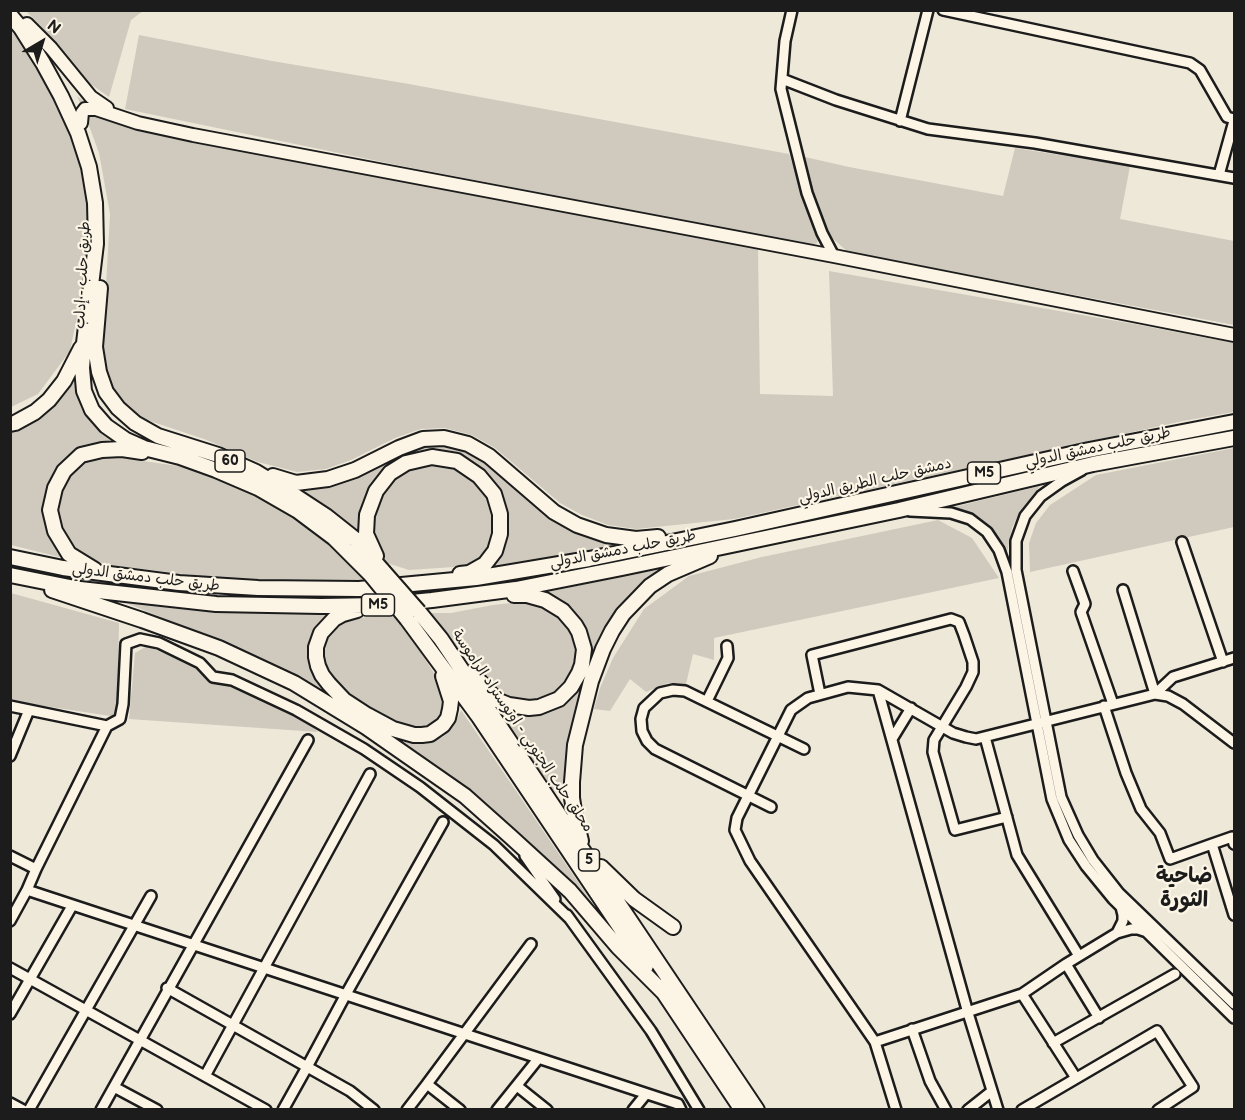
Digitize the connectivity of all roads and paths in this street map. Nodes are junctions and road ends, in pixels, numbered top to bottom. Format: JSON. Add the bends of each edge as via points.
{"nodes":[{"id":1,"x":16,"y":10,"type":"edge"},
{"id":2,"x":792,"y":10,"type":"edge"},
{"id":3,"x":928,"y":10,"type":"edge"},
{"id":4,"x":943,"y":10,"type":"edge"},
{"id":5,"x":10,"y":15,"type":"edge"},
{"id":6,"x":27,"y":24,"type":"junction"},
{"id":7,"x":782,"y":79,"type":"junction"},
{"id":8,"x":121,"y":116,"type":"junction"},
{"id":9,"x":1234,"y":120,"type":"edge"},
{"id":10,"x":900,"y":121,"type":"junction"},
{"id":11,"x":81,"y":123,"type":"junction"},
{"id":12,"x":1219,"y":175,"type":"junction"},
{"id":13,"x":1234,"y":178,"type":"edge"},
{"id":14,"x":834,"y":256,"type":"junction"},
{"id":15,"x":1234,"y":335,"type":"edge"},
{"id":16,"x":89,"y":345,"type":"junction"},
{"id":17,"x":1234,"y":422,"type":"edge"},
{"id":18,"x":10,"y":424,"type":"edge"},
{"id":19,"x":1234,"y":438,"type":"edge"},
{"id":20,"x":180,"y":457,"type":"junction"},
{"id":21,"x":1093,"y":464,"type":"junction"},
{"id":22,"x":256,"y":472,"type":"junction"},
{"id":23,"x":899,"y":510,"type":"junction"},
{"id":24,"x":735,"y":529,"type":"junction"},
{"id":25,"x":1182,"y":542,"type":"dead end"},
{"id":26,"x":742,"y":543,"type":"junction"},
{"id":27,"x":10,"y":557,"type":"edge"},
{"id":28,"x":1016,"y":563,"type":"junction"},
{"id":29,"x":1005,"y":565,"type":"junction"},
{"id":30,"x":1073,"y":571,"type":"dead end"},
{"id":31,"x":101,"y":573,"type":"junction"},
{"id":32,"x":377,"y":573,"type":"junction"},
{"id":33,"x":10,"y":575,"type":"edge"},
{"id":34,"x":413,"y":583,"type":"junction"},
{"id":35,"x":1123,"y":590,"type":"dead end"},
{"id":36,"x":469,"y":596,"type":"junction"},
{"id":37,"x":381,"y":605,"type":"junction"},
{"id":38,"x":413,"y":615,"type":"junction"},
{"id":39,"x":441,"y":639,"type":"junction"},
{"id":40,"x":427,"y":645,"type":"junction"},
{"id":41,"x":728,"y":646,"type":"dead end"},
{"id":42,"x":1234,"y":658,"type":"edge"},
{"id":43,"x":1223,"y":662,"type":"junction"},
{"id":44,"x":878,"y":690,"type":"junction"},
{"id":45,"x":820,"y":694,"type":"junction"},
{"id":46,"x":1155,"y":694,"type":"junction"},
{"id":47,"x":707,"y":701,"type":"junction"},
{"id":48,"x":1108,"y":705,"type":"junction"},
{"id":49,"x":10,"y":706,"type":"edge"},
{"id":50,"x":911,"y":708,"type":"junction"},
{"id":51,"x":29,"y":710,"type":"junction"},
{"id":52,"x":1041,"y":722,"type":"junction"},
{"id":53,"x":107,"y":726,"type":"junction"},
{"id":54,"x":942,"y":726,"type":"junction"},
{"id":55,"x":778,"y":736,"type":"junction"},
{"id":56,"x":985,"y":737,"type":"junction"},
{"id":57,"x":892,"y":739,"type":"junction"},
{"id":58,"x":308,"y":740,"type":"dead end"},
{"id":59,"x":1234,"y":743,"type":"edge"},
{"id":60,"x":804,"y":749,"type":"dead end"},
{"id":61,"x":10,"y":756,"type":"edge"},
{"id":62,"x":370,"y":774,"type":"dead end"},
{"id":63,"x":748,"y":796,"type":"junction"},
{"id":64,"x":771,"y":807,"type":"dead end"},
{"id":65,"x":1007,"y":817,"type":"junction"},
{"id":66,"x":443,"y":822,"type":"dead end"},
{"id":67,"x":511,"y":837,"type":"junction"},
{"id":68,"x":1212,"y":844,"type":"junction"},
{"id":69,"x":1234,"y":844,"type":"edge"},
{"id":70,"x":583,"y":850,"type":"junction"},
{"id":71,"x":10,"y":856,"type":"edge"},
{"id":72,"x":36,"y":869,"type":"junction"},
{"id":73,"x":27,"y":890,"type":"junction"},
{"id":74,"x":151,"y":896,"type":"dead end"},
{"id":75,"x":72,"y":906,"type":"junction"},
{"id":76,"x":1121,"y":907,"type":"junction"},
{"id":77,"x":1234,"y":915,"type":"edge"},
{"id":78,"x":569,"y":918,"type":"junction"},
{"id":79,"x":10,"y":921,"type":"edge"},
{"id":80,"x":134,"y":926,"type":"junction"},
{"id":81,"x":674,"y":927,"type":"dead end"},
{"id":82,"x":1147,"y":932,"type":"junction"},
{"id":83,"x":1117,"y":933,"type":"junction"},
{"id":84,"x":531,"y":944,"type":"dead end"},
{"id":85,"x":193,"y":946,"type":"junction"},
{"id":86,"x":1079,"y":957,"type":"junction"},
{"id":87,"x":1066,"y":964,"type":"junction"},
{"id":88,"x":10,"y":968,"type":"edge"},
{"id":89,"x":263,"y":969,"type":"junction"},
{"id":90,"x":1175,"y":974,"type":"dead end"},
{"id":91,"x":31,"y":979,"type":"junction"},
{"id":92,"x":168,"y":989,"type":"junction"},
{"id":93,"x":665,"y":994,"type":"junction"},
{"id":94,"x":1022,"y":994,"type":"junction"},
{"id":95,"x":345,"y":996,"type":"junction"},
{"id":96,"x":1234,"y":1004,"type":"edge"},
{"id":97,"x":86,"y":1010,"type":"junction"},
{"id":98,"x":968,"y":1013,"type":"junction"},
{"id":99,"x":10,"y":1014,"type":"edge"},
{"id":100,"x":1098,"y":1018,"type":"junction"},
{"id":101,"x":1234,"y":1018,"type":"edge"},
{"id":102,"x":233,"y":1025,"type":"junction"},
{"id":103,"x":912,"y":1029,"type":"junction"},
{"id":104,"x":464,"y":1035,"type":"junction"},
{"id":105,"x":140,"y":1040,"type":"junction"},
{"id":106,"x":875,"y":1042,"type":"junction"},
{"id":107,"x":1053,"y":1043,"type":"junction"},
{"id":108,"x":538,"y":1059,"type":"junction"},
{"id":109,"x":308,"y":1067,"type":"junction"},
{"id":110,"x":205,"y":1076,"type":"junction"},
{"id":111,"x":1076,"y":1078,"type":"junction"},
{"id":112,"x":427,"y":1084,"type":"junction"},
{"id":113,"x":516,"y":1086,"type":"junction"},
{"id":114,"x":114,"y":1087,"type":"junction"},
{"id":115,"x":727,"y":1088,"type":"junction"},
{"id":116,"x":992,"y":1091,"type":"junction"},
{"id":117,"x":646,"y":1094,"type":"junction"},
{"id":118,"x":10,"y":1103,"type":"edge"},
{"id":119,"x":23,"y":1110,"type":"edge"},
{"id":120,"x":29,"y":1110,"type":"edge"},
{"id":121,"x":101,"y":1110,"type":"edge"},
{"id":122,"x":157,"y":1110,"type":"edge"},
{"id":123,"x":266,"y":1110,"type":"edge"},
{"id":124,"x":283,"y":1110,"type":"edge"},
{"id":125,"x":374,"y":1110,"type":"edge"},
{"id":126,"x":407,"y":1110,"type":"edge"},
{"id":127,"x":460,"y":1110,"type":"edge"},
{"id":128,"x":498,"y":1110,"type":"edge"},
{"id":129,"x":548,"y":1110,"type":"edge"},
{"id":130,"x":633,"y":1110,"type":"edge"},
{"id":131,"x":681,"y":1110,"type":"edge"},
{"id":132,"x":699,"y":1110,"type":"edge"},
{"id":133,"x":733,"y":1110,"type":"edge"},
{"id":134,"x":741,"y":1110,"type":"edge"},
{"id":135,"x":757,"y":1110,"type":"edge"},
{"id":136,"x":896,"y":1110,"type":"edge"},
{"id":137,"x":946,"y":1110,"type":"edge"},
{"id":138,"x":968,"y":1110,"type":"edge"},
{"id":139,"x":998,"y":1110,"type":"edge"},
{"id":140,"x":1022,"y":1110,"type":"edge"},
{"id":141,"x":1158,"y":1110,"type":"edge"}],
"edges":[{"from":1,"to":6,"type":"highway","name":"طريق حلب - إدلب","number":"60"},
{"from":2,"to":7,"type":"street"},
{"from":3,"to":10,"type":"street"},
{"from":4,"to":9,"type":"street","via":[[1190,63],[1200,70],[1227,117]]},
{"from":5,"to":16,"type":"highway","number":"60","via":[[61,96],[89,167],[96,244]]},
{"from":6,"to":8,"type":"main road","via":[[91,97]]},
{"from":6,"to":11,"type":"highway","name":"طريق حلب - إدلب","number":"60","via":[[62,81]]},
{"from":7,"to":10,"type":"street"},
{"from":7,"to":14,"type":"street","via":[[781,89],[807,193]]},
{"from":8,"to":11,"type":"main road","via":[[90,108],[82,113]]},
{"from":8,"to":14,"type":"main road","via":[[193,135]]},
{"from":9,"to":12,"type":"street"},
{"from":10,"to":12,"type":"street","via":[[928,129]]},
{"from":11,"to":16,"type":"highway","name":"طريق حلب - إدلب","number":"60","via":[[100,183],[104,228]]},
{"from":12,"to":13,"type":"street"},
{"from":14,"to":15,"type":"main road"},
{"from":16,"to":18,"type":"highway","via":[[49,399],[35,412]]},
{"from":16,"to":20,"type":"highway","number":"60","via":[[82,368],[84,391],[92,410],[126,440]]},
{"from":16,"to":22,"type":"highway","number":"60","via":[[106,392],[135,423],[158,436]]},
{"from":17,"to":24,"type":"highway","name":"دمشق حلب الطريق الدولي","number":"M5","via":[[1089,450]]},
{"from":19,"to":21,"type":"highway","name":"طريق حلب دمشق الدولي","number":"M5"},
{"from":20,"to":31,"type":"highway","via":[[102,450],[81,455],[64,471],[50,510],[55,531],[69,554]]},
{"from":20,"to":32,"type":"highway","number":"5","via":[[258,488],[298,511]]},
{"from":21,"to":23,"type":"highway","name":"طريق حلب دمشق الدولي","number":"M5"},
{"from":21,"to":28,"type":"street","via":[[1041,496],[1025,516],[1016,541]]},
{"from":22,"to":24,"type":"highway","via":[[296,483],[328,479],[423,439],[444,438],[468,444],[489,456],[554,512],[606,535],[636,539]]},
{"from":22,"to":32,"type":"highway","number":"60","via":[[355,539]]},
{"from":23,"to":26,"type":"highway","name":"طريق حلب دمشق الدولي","number":"M5"},
{"from":23,"to":29,"type":"street","via":[[951,513],[970,519],[987,532]]},
{"from":24,"to":34,"type":"highway","name":"طريق حلب دمشق الدولي","number":"M5","via":[[476,578]]},
{"from":25,"to":43,"type":"street"},
{"from":26,"to":36,"type":"highway","name":"طريق حلب دمشق الدولي","number":"M5"},
{"from":26,"to":70,"type":"highway","via":[[687,565],[650,586],[612,631],[591,681],[574,745],[572,798]]},
{"from":27,"to":31,"type":"highway","name":"طريق حلب دمشق الدولي","number":"M5"},
{"from":28,"to":29,"type":"street"},
{"from":28,"to":52,"type":"street"},
{"from":29,"to":52,"type":"street"},
{"from":30,"to":48,"type":"street","via":[[1085,604],[1081,612]]},
{"from":31,"to":34,"type":"highway","name":"طريق حلب دمشق الدولي","number":"M5","via":[[258,588],[359,589]]},
{"from":32,"to":34,"type":"highway","via":[[366,534],[367,515],[376,491],[390,473],[406,463],[432,457],[457,461],[479,476],[494,494],[500,514],[495,550],[484,564],[469,573]]},
{"from":32,"to":38,"type":"highway","number":"5","bridge":true},
{"from":33,"to":37,"type":"highway","name":"طريق حلب دمشق الدولي","number":"M5","via":[[91,590],[216,604]]},
{"from":33,"to":67,"type":"highway","via":[[219,648],[294,684],[421,764]]},
{"from":35,"to":46,"type":"street"},
{"from":36,"to":37,"type":"highway","name":"طريق حلب دمشق الدولي","number":"M5"},
{"from":36,"to":39,"type":"highway","via":[[527,595],[563,611],[579,632],[584,650],[582,665],[571,687],[559,699],[539,707],[509,705],[492,695]]},
{"from":37,"to":40,"type":"highway","via":[[343,614],[318,639],[318,666],[344,700],[393,729],[430,734],[448,718],[451,701]]},
{"from":38,"to":39,"type":"highway","name":"محلق حلب الجنوبي - اوتوستراد الراموسة","number":"5"},
{"from":38,"to":40,"type":"highway","name":"محلق حلب الجنوبي - اوتوستراد الراموسة","number":"5"},
{"from":39,"to":70,"type":"highway","name":"محلق حلب الجنوبي - اوتوستراد الراموسة","number":"5"},
{"from":40,"to":93,"type":"highway","name":"محلق حلب الجنوبي - اوتوستراد الراموسة","number":"5"},
{"from":41,"to":47,"type":"street","via":[[728,658]]},
{"from":42,"to":43,"type":"street"},
{"from":43,"to":46,"type":"street","via":[[1173,677]]},
{"from":44,"to":45,"type":"street","via":[[848,687]]},
{"from":44,"to":50,"type":"street"},
{"from":44,"to":57,"type":"street"},
{"from":45,"to":54,"type":"street","via":[[812,655],[951,619],[959,622],[973,672]]},
{"from":45,"to":55,"type":"street","via":[[791,710]]},
{"from":46,"to":48,"type":"street"},
{"from":46,"to":59,"type":"street","via":[[1184,704]]},
{"from":47,"to":55,"type":"street"},
{"from":47,"to":63,"type":"street","via":[[685,691],[660,693],[644,708],[642,731],[659,752]]},
{"from":48,"to":52,"type":"street"},
{"from":48,"to":68,"type":"street","via":[[1126,773],[1141,809],[1160,833],[1170,859]]},
{"from":49,"to":51,"type":"street"},
{"from":50,"to":54,"type":"street"},
{"from":50,"to":57,"type":"street"},
{"from":51,"to":53,"type":"street"},
{"from":51,"to":61,"type":"street"},
{"from":52,"to":56,"type":"street"},
{"from":52,"to":76,"type":"street","via":[[1052,799],[1069,840]]},
{"from":52,"to":96,"type":"street","via":[[1061,797],[1093,860],[1119,892]]},
{"from":53,"to":72,"type":"street"},
{"from":53,"to":78,"type":"street","via":[[120,719],[126,644],[140,639],[159,643],[200,663],[213,678],[232,680],[296,710],[420,786],[494,845]]},
{"from":54,"to":56,"type":"street","via":[[966,737]]},
{"from":54,"to":65,"type":"street","via":[[933,752],[955,830]]},
{"from":55,"to":60,"type":"street"},
{"from":55,"to":63,"type":"street"},
{"from":56,"to":65,"type":"street"},
{"from":57,"to":98,"type":"street"},
{"from":58,"to":85,"type":"street"},
{"from":62,"to":89,"type":"street"},
{"from":63,"to":64,"type":"street"},
{"from":63,"to":106,"type":"street","via":[[735,830],[750,861]]},
{"from":65,"to":86,"type":"street","via":[[1017,855]]},
{"from":66,"to":95,"type":"street"},
{"from":67,"to":78,"type":"street"},
{"from":67,"to":93,"type":"highway","via":[[570,891]]},
{"from":68,"to":69,"type":"street","via":[[1232,837]]},
{"from":68,"to":77,"type":"street"},
{"from":70,"to":81,"type":"highway","via":[[634,899]]},
{"from":70,"to":135,"type":"highway","name":"محلق حلب الجنوبي - اوتوستراد الراموسة","number":"5"},
{"from":71,"to":72,"type":"street"},
{"from":72,"to":73,"type":"street"},
{"from":73,"to":75,"type":"street"},
{"from":73,"to":79,"type":"street"},
{"from":74,"to":80,"type":"street"},
{"from":75,"to":80,"type":"street"},
{"from":75,"to":91,"type":"street"},
{"from":76,"to":82,"type":"street"},
{"from":76,"to":83,"type":"street","via":[[1123,921]]},
{"from":78,"to":132,"type":"street","via":[[651,1031]]},
{"from":80,"to":85,"type":"street"},
{"from":80,"to":97,"type":"street"},
{"from":82,"to":83,"type":"street","via":[[1131,929]]},
{"from":82,"to":101,"type":"street"},
{"from":83,"to":86,"type":"street"},
{"from":84,"to":104,"type":"street"},
{"from":85,"to":89,"type":"street"},
{"from":85,"to":92,"type":"street"},
{"from":86,"to":87,"type":"street"},
{"from":87,"to":94,"type":"street"},
{"from":87,"to":100,"type":"street"},
{"from":88,"to":91,"type":"street"},
{"from":89,"to":95,"type":"street"},
{"from":89,"to":102,"type":"street"},
{"from":90,"to":100,"type":"street"},
{"from":91,"to":97,"type":"street"},
{"from":91,"to":99,"type":"street"},
{"from":92,"to":102,"type":"street"},
{"from":92,"to":105,"type":"street"},
{"from":93,"to":115,"type":"highway","name":"محلق حلب الجنوبي - اوتوستراد الراموسة","number":"5"},
{"from":94,"to":98,"type":"street"},
{"from":94,"to":107,"type":"street"},
{"from":95,"to":104,"type":"street"},
{"from":95,"to":109,"type":"street"},
{"from":97,"to":105,"type":"street"},
{"from":97,"to":120,"type":"street"},
{"from":98,"to":103,"type":"street"},
{"from":98,"to":116,"type":"street"},
{"from":100,"to":107,"type":"street"},
{"from":102,"to":109,"type":"street"},
{"from":102,"to":110,"type":"street"},
{"from":103,"to":106,"type":"street"},
{"from":103,"to":137,"type":"street","via":[[930,1081]]},
{"from":104,"to":108,"type":"street"},
{"from":104,"to":112,"type":"street"},
{"from":105,"to":110,"type":"street"},
{"from":105,"to":114,"type":"street"},
{"from":106,"to":136,"type":"street"},
{"from":107,"to":111,"type":"street"},
{"from":108,"to":113,"type":"street"},
{"from":108,"to":117,"type":"street"},
{"from":109,"to":124,"type":"street"},
{"from":109,"to":125,"type":"street"},
{"from":110,"to":123,"type":"street"},
{"from":111,"to":140,"type":"street"},
{"from":111,"to":141,"type":"street","via":[[1157,1031],[1193,1087]]},
{"from":112,"to":126,"type":"street"},
{"from":112,"to":127,"type":"street"},
{"from":113,"to":128,"type":"street"},
{"from":113,"to":129,"type":"street"},
{"from":114,"to":121,"type":"street"},
{"from":114,"to":122,"type":"street"},
{"from":115,"to":133,"type":"highway"},
{"from":115,"to":134,"type":"highway","name":"محلق حلب الجنوبي - اوتوستراد الراموسة","number":"5"},
{"from":116,"to":138,"type":"street"},
{"from":116,"to":139,"type":"street"},
{"from":117,"to":130,"type":"street"},
{"from":117,"to":131,"type":"street","via":[[678,1104]]},
{"from":118,"to":119,"type":"street"}]}
